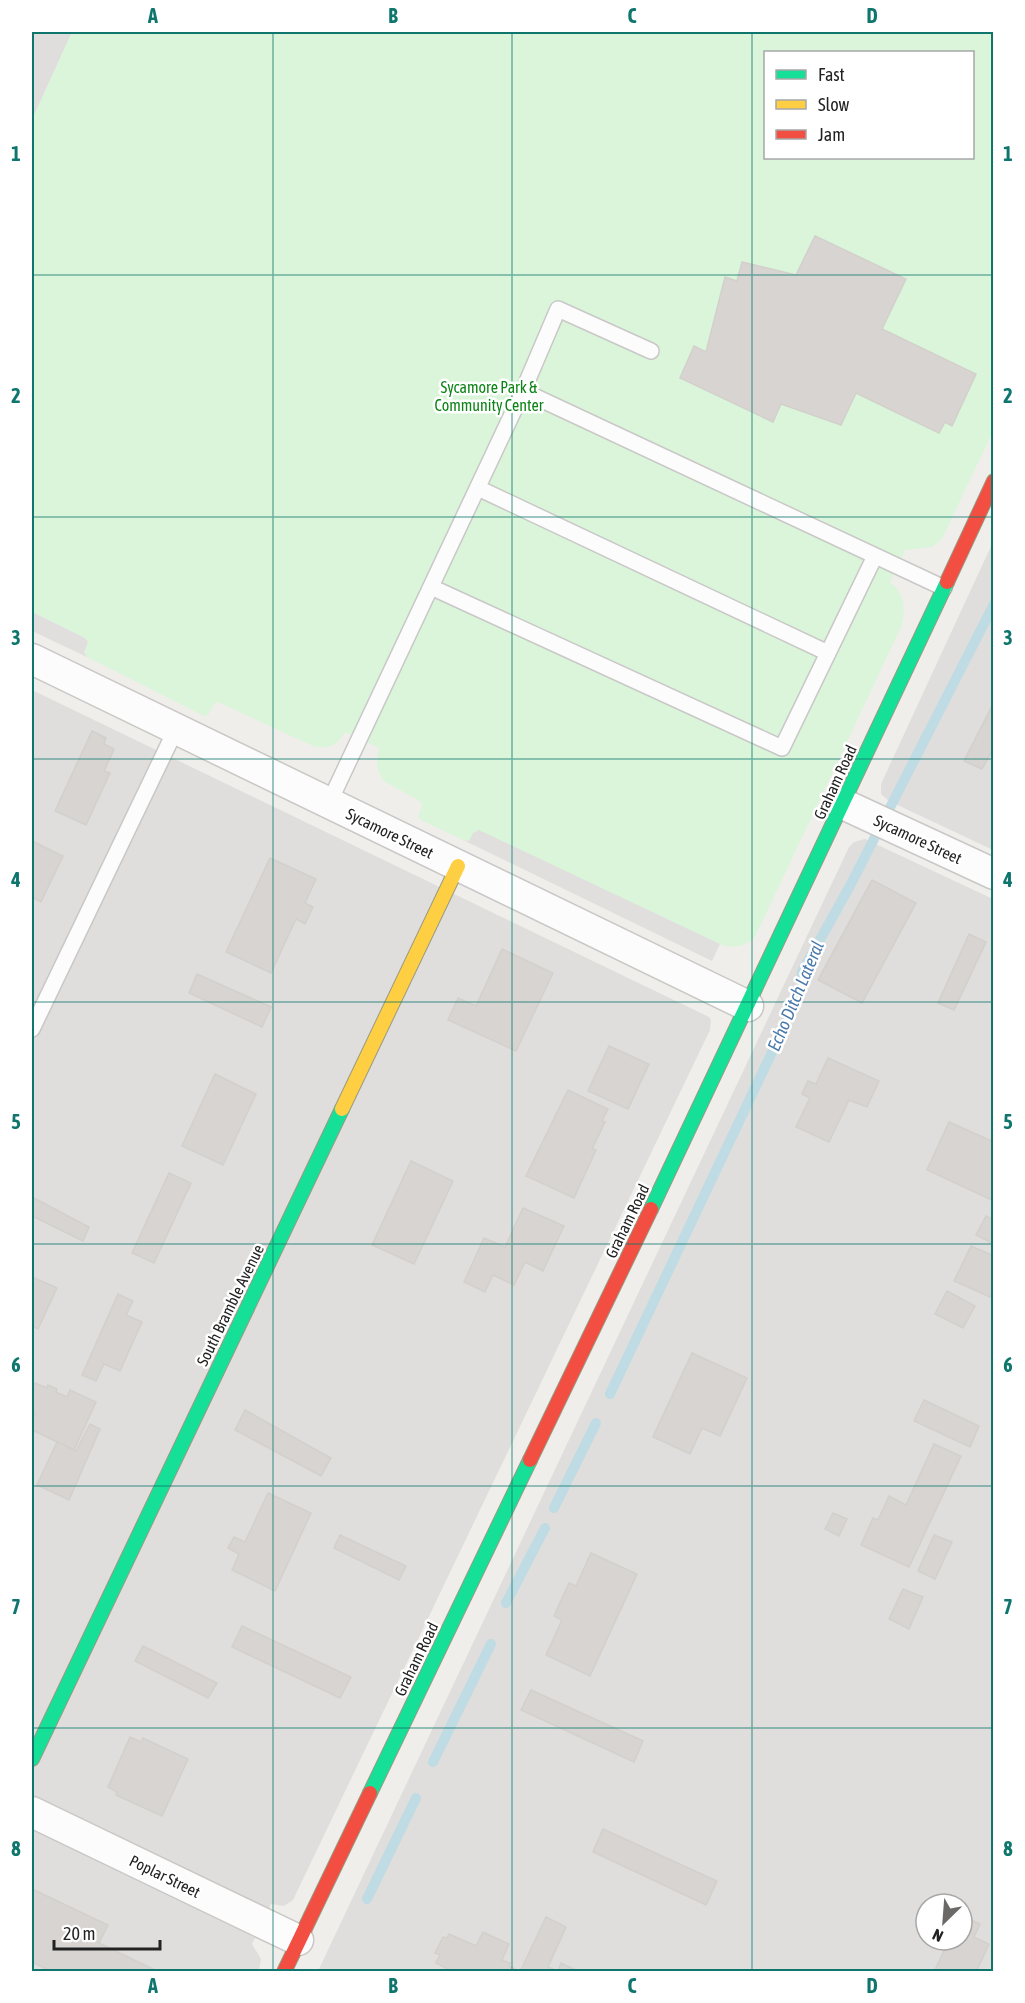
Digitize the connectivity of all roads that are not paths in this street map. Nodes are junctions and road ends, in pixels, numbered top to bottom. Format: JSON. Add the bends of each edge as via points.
{"nodes":[{"id":1,"x":651,"y":351,"type":"dead end"},
{"id":2,"x":523,"y":391,"type":"junction"},
{"id":3,"x":993,"y":482,"type":"edge"},
{"id":4,"x":478,"y":488,"type":"junction"},
{"id":5,"x":875,"y":556,"type":"junction"},
{"id":6,"x":431,"y":587,"type":"junction"},
{"id":7,"x":944,"y":588,"type":"junction"},
{"id":8,"x":828,"y":653,"type":"junction"},
{"id":9,"x":32,"y":660,"type":"edge"},
{"id":10,"x":176,"y":729,"type":"junction"},
{"id":11,"x":329,"y":803,"type":"junction"},
{"id":12,"x":843,"y":804,"type":"junction"},
{"id":13,"x":458,"y":866,"type":"junction"},
{"id":14,"x":993,"y":874,"type":"edge"},
{"id":15,"x":748,"y":1006,"type":"junction"},
{"id":16,"x":32,"y":1029,"type":"edge"},
{"id":17,"x":32,"y":1759,"type":"edge"},
{"id":18,"x":32,"y":1812,"type":"edge"},
{"id":19,"x":298,"y":1941,"type":"junction"},
{"id":20,"x":284,"y":1971,"type":"edge"}],
"edges":[{"from":1,"to":2,"type":"lane","via":[[558,309]]},
{"from":2,"to":4,"type":"lane"},
{"from":2,"to":5,"type":"lane"},
{"from":3,"to":7,"type":"street","name":"Graham Road"},
{"from":4,"to":6,"type":"lane"},
{"from":4,"to":8,"type":"lane"},
{"from":5,"to":7,"type":"lane"},
{"from":5,"to":8,"type":"lane"},
{"from":6,"to":8,"type":"lane","via":[[782,748]]},
{"from":6,"to":11,"type":"lane"},
{"from":7,"to":12,"type":"street","name":"Graham Road"},
{"from":9,"to":10,"type":"street","name":"Sycamore Street"},
{"from":10,"to":11,"type":"street","name":"Sycamore Street"},
{"from":10,"to":16,"type":"lane"},
{"from":11,"to":13,"type":"street","name":"Sycamore Street"},
{"from":12,"to":14,"type":"street","name":"Sycamore Street"},
{"from":12,"to":15,"type":"street","name":"Graham Road"},
{"from":13,"to":15,"type":"street","name":"Sycamore Street"},
{"from":13,"to":17,"type":"street","name":"South Bramble Avenue"},
{"from":15,"to":19,"type":"street","name":"Graham Road"},
{"from":18,"to":19,"type":"street","name":"Poplar Street"},
{"from":19,"to":20,"type":"street","name":"Graham Road"}]}
